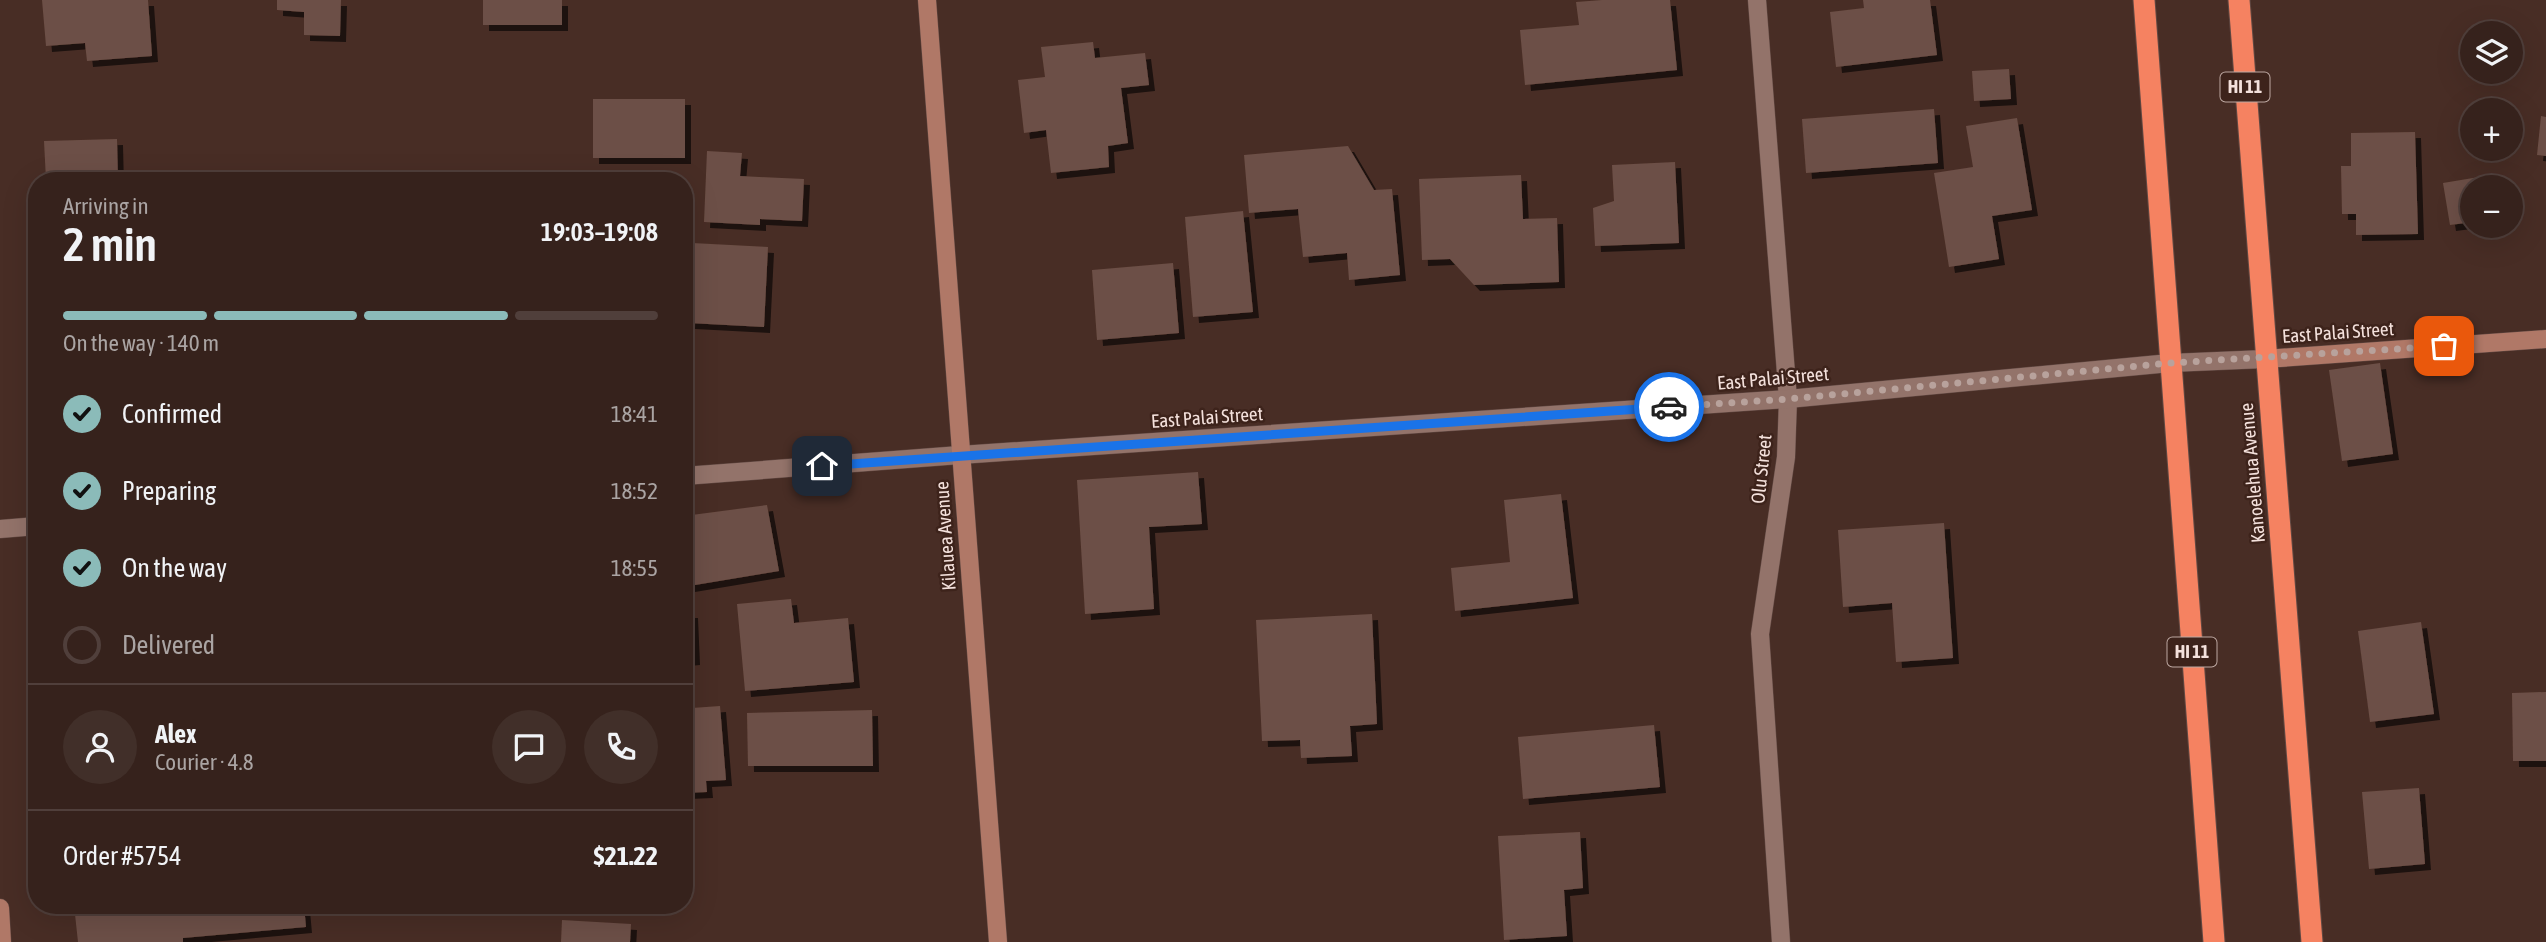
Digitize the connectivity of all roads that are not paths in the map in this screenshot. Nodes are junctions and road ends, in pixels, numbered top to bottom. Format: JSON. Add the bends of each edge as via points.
{"nodes":[{"id":1,"x":927,"y":0,"type":"edge"},
{"id":2,"x":1757,"y":0,"type":"edge"},
{"id":3,"x":2144,"y":0,"type":"edge"},
{"id":4,"x":2239,"y":0,"type":"edge"},
{"id":5,"x":2546,"y":339,"type":"edge"},
{"id":6,"x":2265,"y":359,"type":"junction"},
{"id":7,"x":2170,"y":363,"type":"junction"},
{"id":8,"x":1788,"y":399,"type":"junction"},
{"id":9,"x":960,"y":455,"type":"junction"},
{"id":10,"x":693,"y":475,"type":"edge"},
{"id":11,"x":28,"y":527,"type":"edge"},
{"id":12,"x":0,"y":529,"type":"edge"},
{"id":13,"x":0,"y":908,"type":"edge"},
{"id":14,"x":2,"y":942,"type":"edge"},
{"id":15,"x":998,"y":942,"type":"edge"},
{"id":16,"x":1781,"y":942,"type":"edge"},
{"id":17,"x":2214,"y":942,"type":"edge"},
{"id":18,"x":2312,"y":942,"type":"edge"}],
"edges":[{"from":1,"to":9,"type":"street","name":"Kilauea Avenue"},
{"from":2,"to":8,"type":"street","name":"Olu Street"},
{"from":3,"to":7,"type":"highway","number":"HI 11"},
{"from":4,"to":6,"type":"highway","name":"Kanoelehua Avenue","number":"HI 11"},
{"from":5,"to":6,"type":"street","name":"East Palai Street"},
{"from":6,"to":7,"type":"street","name":"East Palai Street"},
{"from":6,"to":18,"type":"highway","name":"Kanoelehua Avenue"},
{"from":7,"to":8,"type":"street","name":"East Palai Street"},
{"from":7,"to":17,"type":"highway","number":"HI 11"},
{"from":8,"to":9,"type":"street","name":"East Palai Street"},
{"from":8,"to":16,"type":"street","name":"Olu Street","via":[[1786,457],[1760,634]]},
{"from":9,"to":10,"type":"street","name":"East Palai Street"},
{"from":9,"to":15,"type":"street","name":"Kilauea Avenue"},
{"from":11,"to":12,"type":"street"},
{"from":13,"to":14,"type":"street"}]}
